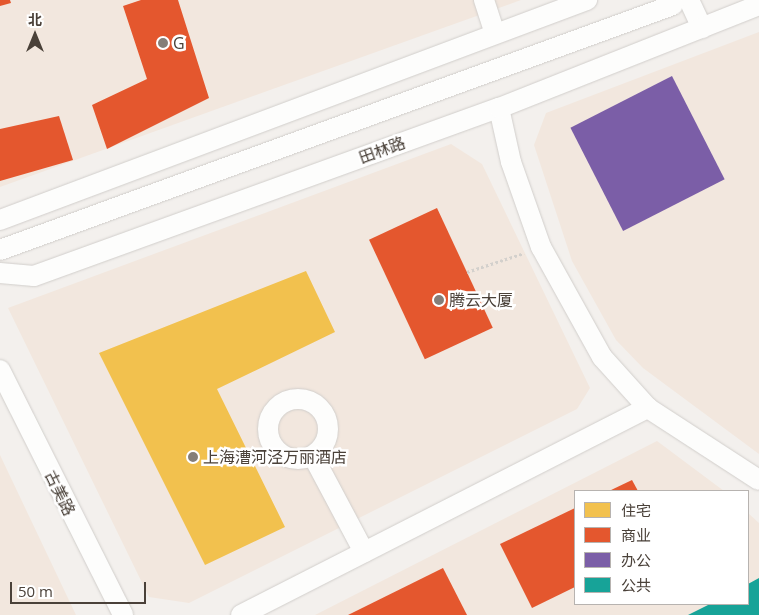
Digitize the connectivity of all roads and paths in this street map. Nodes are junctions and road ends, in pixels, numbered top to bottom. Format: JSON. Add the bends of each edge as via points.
{"nodes":[{"id":1,"x":484,"y":0,"type":"edge"},
{"id":2,"x":587,"y":0,"type":"edge"},
{"id":3,"x":681,"y":3,"type":"edge"},
{"id":4,"x":759,"y":5,"type":"edge"},
{"id":5,"x":702,"y":28,"type":"junction"},
{"id":6,"x":495,"y":33,"type":"junction"},
{"id":7,"x":499,"y":108,"type":"junction"},
{"id":8,"x":0,"y":220,"type":"edge"},
{"id":9,"x":541,"y":247,"type":"junction"},
{"id":10,"x":0,"y":250,"type":"edge"},
{"id":11,"x":467,"y":272,"type":"dead end"},
{"id":12,"x":0,"y":273,"type":"edge"},
{"id":13,"x":0,"y":370,"type":"edge"},
{"id":14,"x":648,"y":408,"type":"junction"},
{"id":15,"x":313,"y":456,"type":"dead end"},
{"id":16,"x":759,"y":480,"type":"edge"},
{"id":17,"x":364,"y":552,"type":"junction"},
{"id":18,"x":123,"y":615,"type":"edge"},
{"id":19,"x":241,"y":615,"type":"edge"}],
"edges":[{"from":1,"to":6,"type":"street"},
{"from":2,"to":6,"type":"street"},
{"from":3,"to":5,"type":"street"},
{"from":3,"to":10,"type":"street"},
{"from":4,"to":5,"type":"street","name":"田林路"},
{"from":5,"to":7,"type":"street","name":"田林路"},
{"from":6,"to":8,"type":"street"},
{"from":7,"to":9,"type":"street","via":[[511,162]]},
{"from":7,"to":12,"type":"street","name":"田林路","via":[[34,276]]},
{"from":9,"to":11,"type":"path"},
{"from":9,"to":14,"type":"street","via":[[602,357]]},
{"from":13,"to":18,"type":"street","name":"古美路"},
{"from":14,"to":16,"type":"street"},
{"from":14,"to":17,"type":"street"},
{"from":15,"to":17,"type":"street"},
{"from":17,"to":19,"type":"street"}]}
